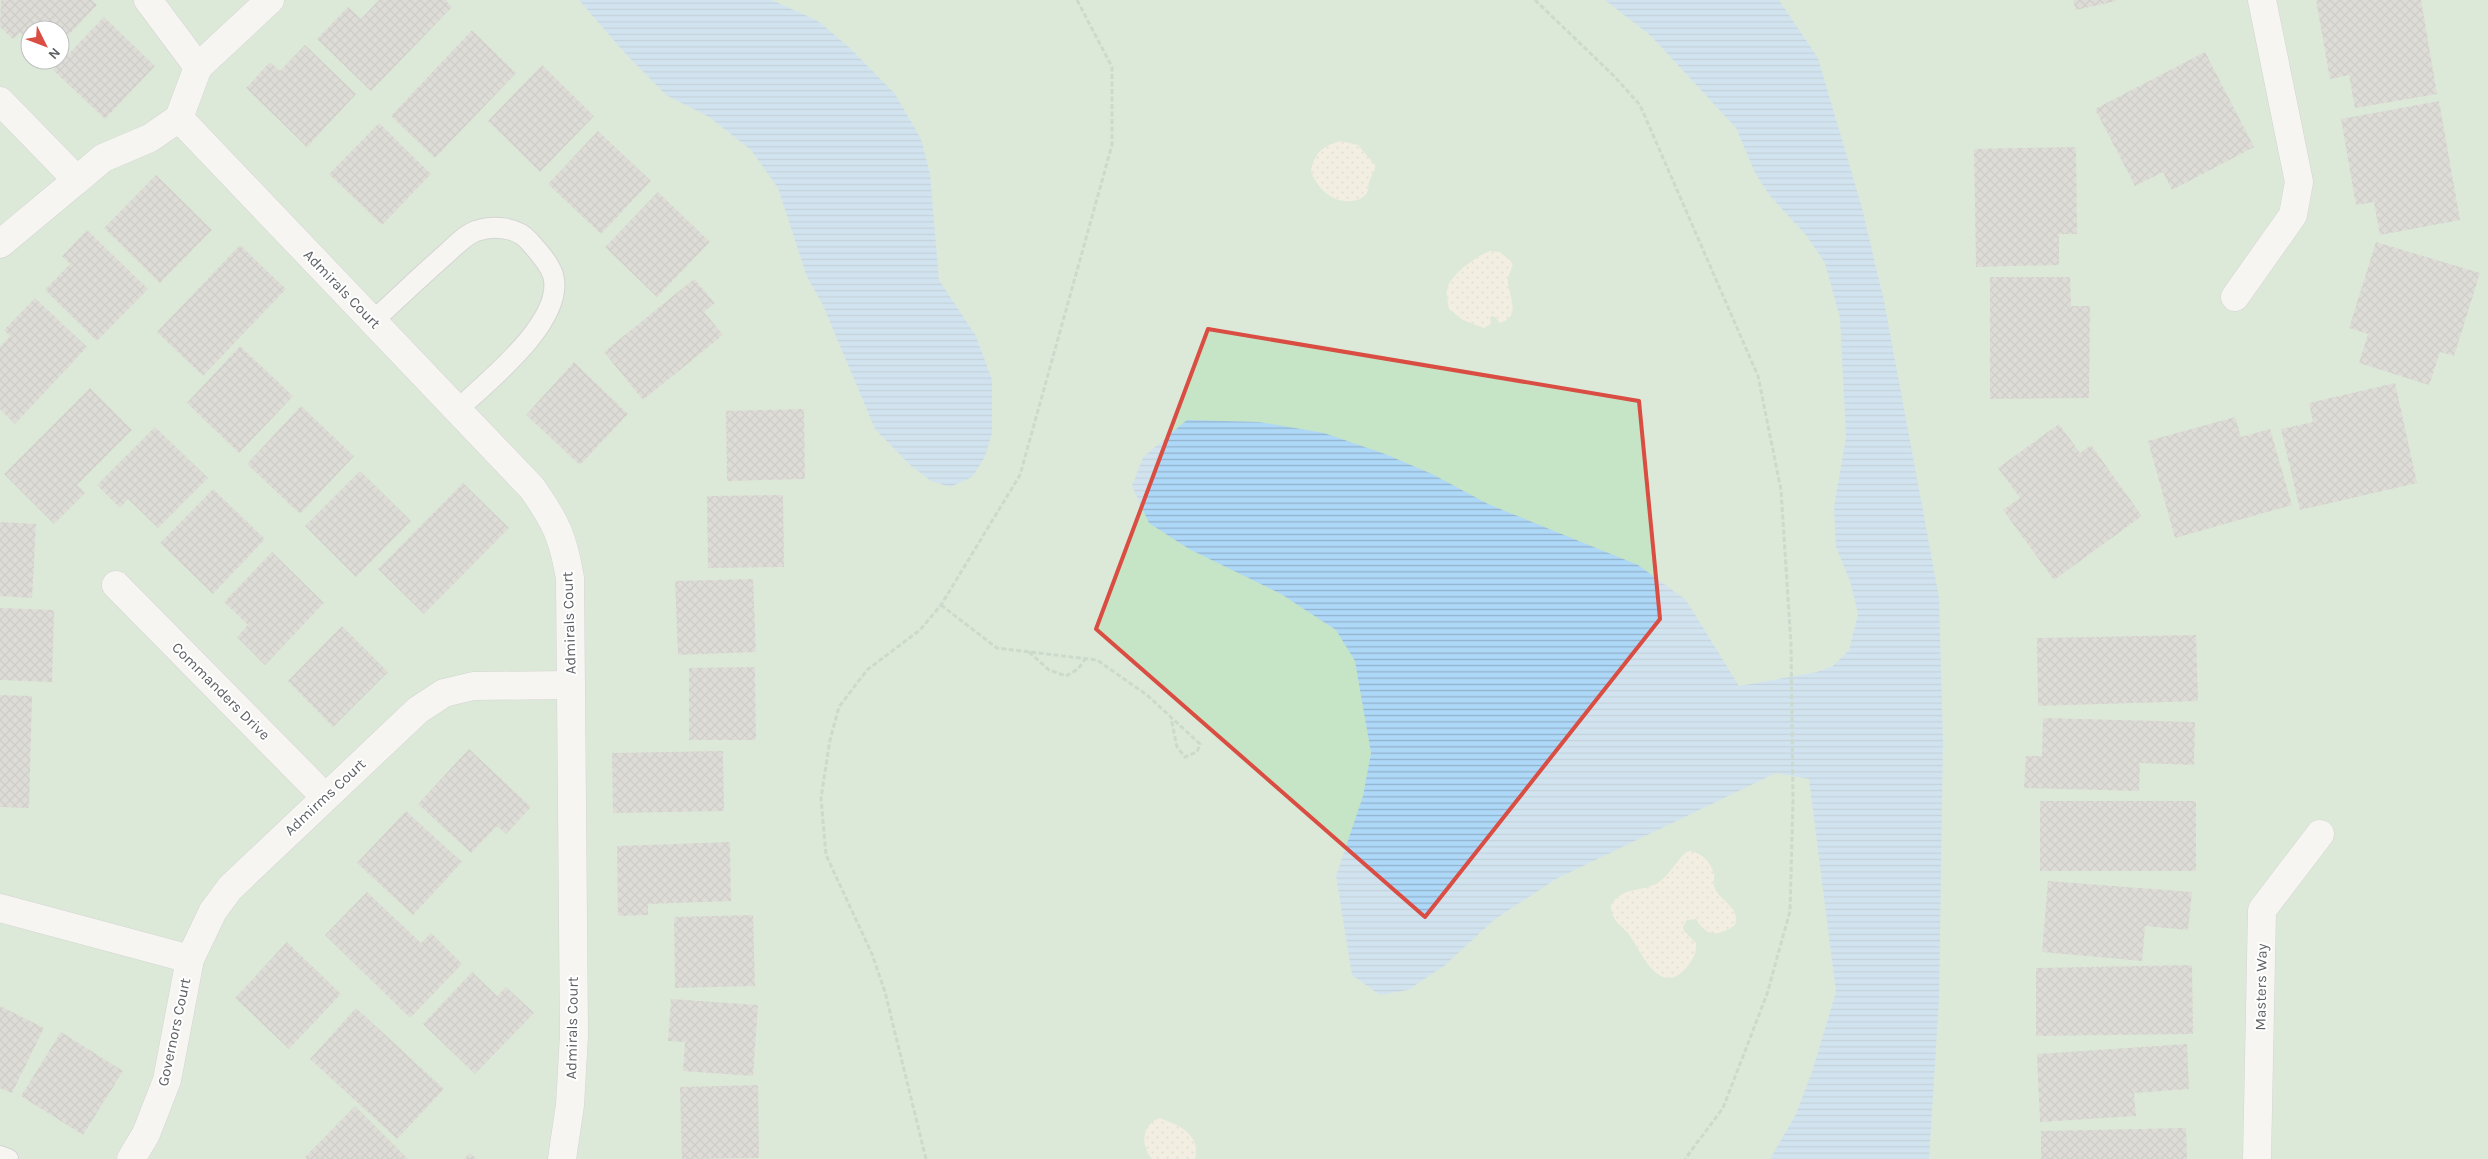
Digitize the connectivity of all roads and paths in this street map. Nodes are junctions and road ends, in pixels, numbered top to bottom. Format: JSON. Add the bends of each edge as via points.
{"nodes":[{"id":1,"x":148,"y":0,"type":"edge"},
{"id":2,"x":270,"y":0,"type":"edge"},
{"id":3,"x":1078,"y":0,"type":"edge"},
{"id":4,"x":1535,"y":0,"type":"edge"},
{"id":5,"x":2262,"y":0,"type":"edge"},
{"id":6,"x":198,"y":67,"type":"junction"},
{"id":7,"x":0,"y":101,"type":"edge"},
{"id":8,"x":179,"y":118,"type":"junction"},
{"id":9,"x":76,"y":180,"type":"junction"},
{"id":10,"x":0,"y":244,"type":"edge"},
{"id":11,"x":2236,"y":297,"type":"dead end"},
{"id":12,"x":373,"y":321,"type":"junction"},
{"id":13,"x":458,"y":410,"type":"junction"},
{"id":14,"x":116,"y":585,"type":"dead end"},
{"id":15,"x":941,"y":606,"type":"junction"},
{"id":16,"x":1028,"y":652,"type":"junction"},
{"id":17,"x":1086,"y":658,"type":"junction"},
{"id":18,"x":571,"y":685,"type":"junction"},
{"id":19,"x":1171,"y":718,"type":"junction"},
{"id":20,"x":325,"y":797,"type":"junction"},
{"id":21,"x":2320,"y":834,"type":"dead end"},
{"id":22,"x":0,"y":908,"type":"edge"},
{"id":23,"x":190,"y":959,"type":"junction"},
{"id":24,"x":0,"y":1156,"type":"edge"},
{"id":25,"x":8,"y":1159,"type":"edge"},
{"id":26,"x":131,"y":1159,"type":"edge"},
{"id":27,"x":562,"y":1159,"type":"edge"},
{"id":28,"x":926,"y":1159,"type":"edge"},
{"id":29,"x":1685,"y":1159,"type":"edge"},
{"id":30,"x":2257,"y":1159,"type":"edge"}],
"edges":[{"from":1,"to":6,"type":"street"},
{"from":2,"to":6,"type":"street"},
{"from":3,"to":15,"type":"path","via":[[1112,66],[1112,145],[1020,475]]},
{"from":4,"to":29,"type":"path","via":[[1640,105],[1758,376],[1781,490],[1791,644],[1793,801],[1790,911],[1767,994],[1723,1108]]},
{"from":5,"to":11,"type":"street","via":[[2299,182],[2293,216]]},
{"from":6,"to":8,"type":"street"},
{"from":7,"to":9,"type":"street"},
{"from":8,"to":9,"type":"street","via":[[150,138],[103,158]]},
{"from":8,"to":12,"type":"street","name":"Admirals Court"},
{"from":9,"to":10,"type":"street"},
{"from":12,"to":13,"type":"street","name":"Admirals Court"},
{"from":12,"to":13,"type":"lane","via":[[474,232],[492,227],[512,230],[527,238],[553,276],[552,301],[540,326],[518,353]]},
{"from":13,"to":18,"type":"street","name":"Admirals Court","via":[[532,488],[553,518],[565,547],[570,578]]},
{"from":14,"to":20,"type":"street","name":"Commanders Drive"},
{"from":15,"to":16,"type":"path","via":[[997,648]]},
{"from":15,"to":28,"type":"path","via":[[920,630],[867,670],[839,708],[830,740],[821,798],[826,855],[872,954],[885,992]]},
{"from":16,"to":17,"type":"path"},
{"from":16,"to":17,"type":"path","via":[[1049,670],[1066,676]]},
{"from":17,"to":19,"type":"path","via":[[1097,660],[1147,695]]},
{"from":18,"to":20,"type":"street","name":"Admirms Court","via":[[473,686],[444,693],[418,710]]},
{"from":18,"to":27,"type":"street","name":"Admirals Court","via":[[574,1035],[570,1105]]},
{"from":19,"to":19,"type":"path","via":[[1177,746],[1185,757],[1197,752],[1200,744]]},
{"from":20,"to":23,"type":"street","name":"Admirms Court","via":[[230,888],[213,911]]},
{"from":21,"to":30,"type":"street","name":"Masters Way","via":[[2262,910]]},
{"from":22,"to":23,"type":"street"},
{"from":23,"to":26,"type":"street","name":"Governors Court","via":[[167,1080],[146,1134]]},
{"from":24,"to":25,"type":"lane"}]}
